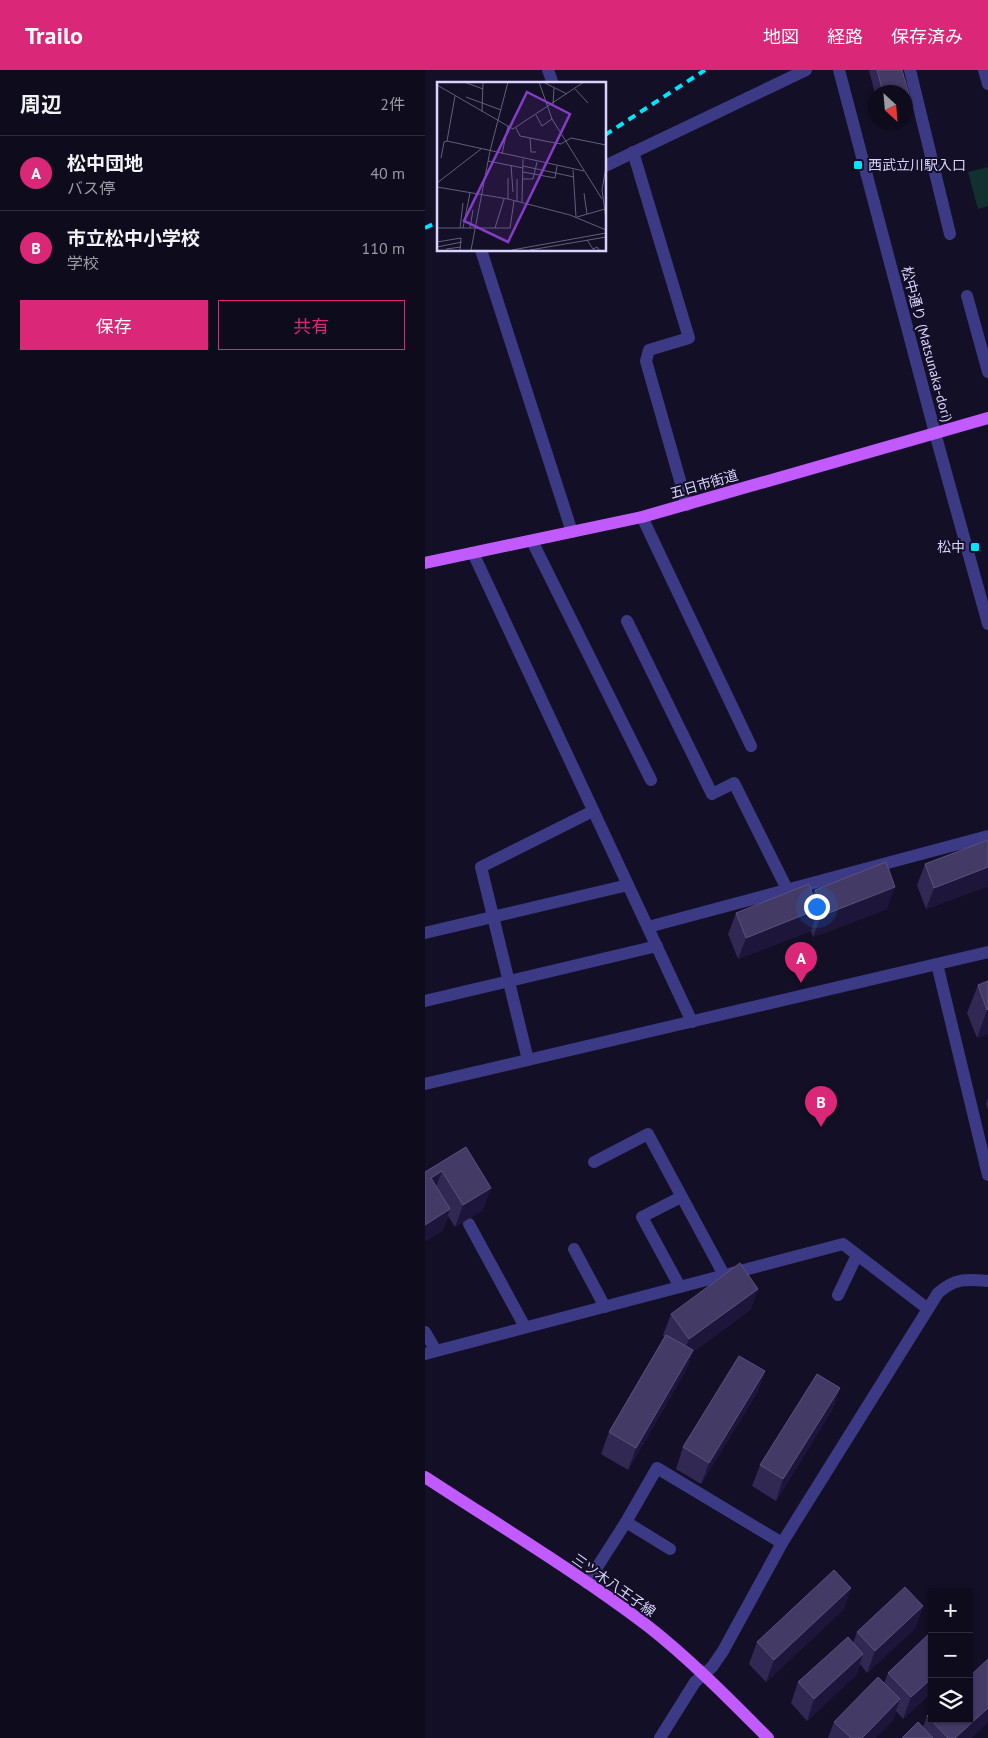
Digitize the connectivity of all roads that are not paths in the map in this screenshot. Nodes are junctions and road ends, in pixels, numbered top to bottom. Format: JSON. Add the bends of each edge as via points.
{"nodes":[{"id":1,"x":548,"y":70,"type":"edge"},
{"id":2,"x":806,"y":70,"type":"edge"},
{"id":3,"x":839,"y":70,"type":"edge"},
{"id":4,"x":910,"y":70,"type":"edge"},
{"id":5,"x":984,"y":70,"type":"edge"},
{"id":6,"x":552,"y":82,"type":"edge"},
{"id":7,"x":988,"y":84,"type":"edge"},
{"id":8,"x":633,"y":152,"type":"junction"},
{"id":9,"x":606,"y":166,"type":"edge"},
{"id":10,"x":949,"y":234,"type":"dead end"},
{"id":11,"x":481,"y":251,"type":"edge"},
{"id":12,"x":967,"y":296,"type":"dead end"},
{"id":13,"x":988,"y":372,"type":"edge"},
{"id":14,"x":988,"y":418,"type":"edge"},
{"id":15,"x":935,"y":433,"type":"junction"},
{"id":16,"x":687,"y":505,"type":"junction"},
{"id":17,"x":642,"y":517,"type":"junction"},
{"id":18,"x":572,"y":532,"type":"junction"},
{"id":19,"x":532,"y":541,"type":"junction"},
{"id":20,"x":473,"y":553,"type":"junction"},
{"id":21,"x":425,"y":563,"type":"edge"},
{"id":22,"x":627,"y":621,"type":"dead end"},
{"id":23,"x":988,"y":624,"type":"edge"},
{"id":24,"x":751,"y":746,"type":"dead end"},
{"id":25,"x":651,"y":780,"type":"dead end"},
{"id":26,"x":593,"y":811,"type":"junction"},
{"id":27,"x":988,"y":836,"type":"edge"},
{"id":28,"x":628,"y":885,"type":"junction"},
{"id":29,"x":787,"y":889,"type":"junction"},
{"id":30,"x":493,"y":917,"type":"junction"},
{"id":31,"x":647,"y":926,"type":"junction"},
{"id":32,"x":425,"y":933,"type":"edge"},
{"id":33,"x":657,"y":946,"type":"junction"},
{"id":34,"x":988,"y":952,"type":"edge"},
{"id":35,"x":937,"y":964,"type":"junction"},
{"id":36,"x":509,"y":982,"type":"junction"},
{"id":37,"x":425,"y":1001,"type":"edge"},
{"id":38,"x":692,"y":1022,"type":"junction"},
{"id":39,"x":528,"y":1060,"type":"junction"},
{"id":40,"x":425,"y":1084,"type":"edge"},
{"id":41,"x":594,"y":1162,"type":"dead end"},
{"id":42,"x":988,"y":1175,"type":"edge"},
{"id":43,"x":681,"y":1197,"type":"junction"},
{"id":44,"x":469,"y":1224,"type":"dead end"},
{"id":45,"x":574,"y":1250,"type":"dead end"},
{"id":46,"x":857,"y":1255,"type":"junction"},
{"id":47,"x":724,"y":1275,"type":"junction"},
{"id":48,"x":988,"y":1281,"type":"edge"},
{"id":49,"x":680,"y":1287,"type":"junction"},
{"id":50,"x":839,"y":1295,"type":"dead end"},
{"id":51,"x":605,"y":1307,"type":"junction"},
{"id":52,"x":927,"y":1310,"type":"junction"},
{"id":53,"x":525,"y":1327,"type":"junction"},
{"id":54,"x":425,"y":1332,"type":"edge"},
{"id":55,"x":430,"y":1353,"type":"edge"},
{"id":56,"x":425,"y":1477,"type":"edge"},
{"id":57,"x":626,"y":1522,"type":"junction"},
{"id":58,"x":782,"y":1544,"type":"junction"},
{"id":59,"x":670,"y":1549,"type":"dead end"},
{"id":60,"x":587,"y":1583,"type":"junction"},
{"id":61,"x":704,"y":1674,"type":"junction"},
{"id":62,"x":660,"y":1738,"type":"edge"},
{"id":63,"x":768,"y":1738,"type":"edge"}],
"edges":[{"from":1,"to":6,"type":"street"},
{"from":2,"to":8,"type":"street"},
{"from":3,"to":15,"type":"street","name":"松中通り (Matsunaka-dori)"},
{"from":4,"to":10,"type":"street","via":[[928,115],[950,219]]},
{"from":5,"to":7,"type":"street"},
{"from":8,"to":9,"type":"street"},
{"from":8,"to":16,"type":"street","via":[[689,338],[649,350],[645,361]]},
{"from":11,"to":18,"type":"street"},
{"from":12,"to":13,"type":"street"},
{"from":14,"to":15,"type":"main road","name":"五日市街道"},
{"from":15,"to":16,"type":"main road","name":"五日市街道"},
{"from":15,"to":23,"type":"street","name":"松中通り (Matsunaka-dori)"},
{"from":16,"to":17,"type":"main road","name":"五日市街道"},
{"from":17,"to":18,"type":"main road","name":"五日市街道"},
{"from":17,"to":24,"type":"street"},
{"from":18,"to":19,"type":"main road","name":"五日市街道"},
{"from":19,"to":20,"type":"main road","name":"五日市街道"},
{"from":19,"to":25,"type":"street"},
{"from":20,"to":21,"type":"main road","name":"五日市街道"},
{"from":20,"to":26,"type":"street"},
{"from":22,"to":29,"type":"street","via":[[712,794],[734,783]]},
{"from":26,"to":28,"type":"street"},
{"from":26,"to":30,"type":"street","via":[[481,867]]},
{"from":27,"to":29,"type":"street"},
{"from":28,"to":30,"type":"street"},
{"from":28,"to":31,"type":"street"},
{"from":29,"to":31,"type":"street"},
{"from":30,"to":32,"type":"street"},
{"from":30,"to":36,"type":"street"},
{"from":31,"to":33,"type":"street"},
{"from":33,"to":36,"type":"street"},
{"from":33,"to":38,"type":"street"},
{"from":34,"to":35,"type":"street"},
{"from":35,"to":38,"type":"street"},
{"from":35,"to":42,"type":"street"},
{"from":36,"to":37,"type":"street"},
{"from":36,"to":39,"type":"street"},
{"from":38,"to":39,"type":"street"},
{"from":39,"to":40,"type":"street"},
{"from":41,"to":43,"type":"street","via":[[647,1134]]},
{"from":43,"to":47,"type":"street"},
{"from":43,"to":49,"type":"street","via":[[642,1217]]},
{"from":44,"to":53,"type":"street"},
{"from":45,"to":51,"type":"street"},
{"from":46,"to":47,"type":"street","via":[[843,1244]]},
{"from":46,"to":50,"type":"street"},
{"from":46,"to":52,"type":"street"},
{"from":47,"to":49,"type":"street"},
{"from":48,"to":52,"type":"street","via":[[953,1282],[937,1293]]},
{"from":49,"to":51,"type":"street"},
{"from":51,"to":53,"type":"street"},
{"from":52,"to":58,"type":"street"},
{"from":53,"to":55,"type":"street"},
{"from":54,"to":55,"type":"street"},
{"from":56,"to":60,"type":"main road","name":"三ツ木八王子線"},
{"from":57,"to":58,"type":"street","via":[[657,1468]]},
{"from":57,"to":59,"type":"street"},
{"from":57,"to":60,"type":"street"},
{"from":58,"to":61,"type":"street","via":[[723,1651]]},
{"from":60,"to":61,"type":"main road","name":"三ツ木八王子線","via":[[649,1628]]},
{"from":61,"to":62,"type":"street","via":[[695,1682]]},
{"from":61,"to":63,"type":"main road","name":"三ツ木八王子線"}]}
